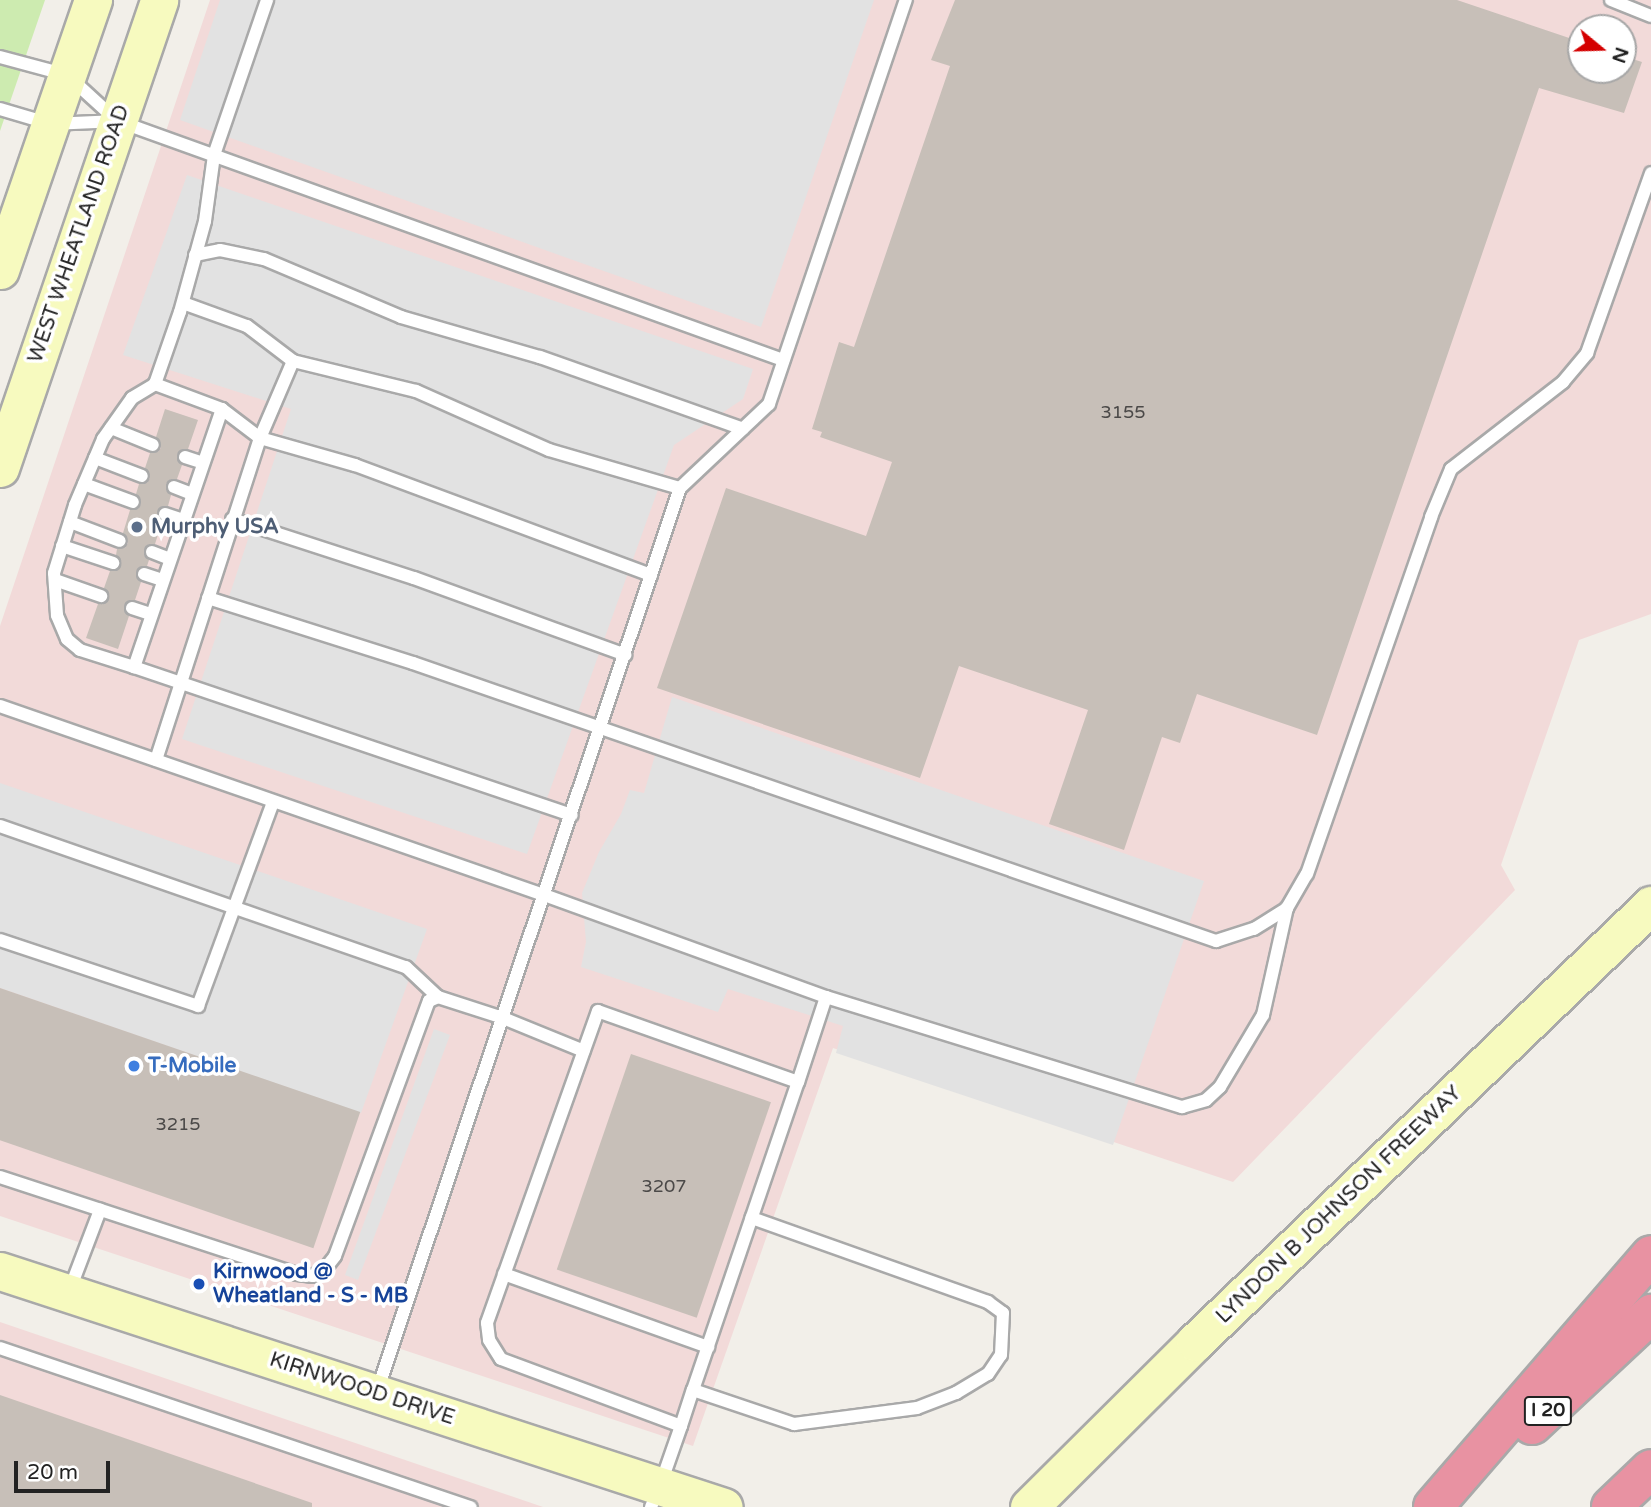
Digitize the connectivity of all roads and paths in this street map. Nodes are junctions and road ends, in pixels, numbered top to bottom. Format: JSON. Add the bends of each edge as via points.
{"nodes":[{"id":1,"x":93,"y":0,"type":"edge"},
{"id":2,"x":159,"y":0,"type":"edge"},
{"id":3,"x":267,"y":0,"type":"edge"},
{"id":4,"x":906,"y":0,"type":"edge"},
{"id":5,"x":1611,"y":0,"type":"edge"},
{"id":6,"x":1651,"y":16,"type":"edge"},
{"id":7,"x":0,"y":57,"type":"edge"},
{"id":8,"x":67,"y":75,"type":"junction"},
{"id":9,"x":0,"y":109,"type":"edge"},
{"id":10,"x":118,"y":121,"type":"junction"},
{"id":11,"x":51,"y":124,"type":"junction"},
{"id":12,"x":214,"y":155,"type":"junction"},
{"id":13,"x":1651,"y":173,"type":"edge"},
{"id":14,"x":195,"y":255,"type":"junction"},
{"id":15,"x":0,"y":270,"type":"edge"},
{"id":16,"x":183,"y":303,"type":"junction"},
{"id":17,"x":783,"y":360,"type":"junction"},
{"id":18,"x":293,"y":361,"type":"junction"},
{"id":19,"x":155,"y":384,"type":"junction"},
{"id":20,"x":222,"y":409,"type":"junction"},
{"id":21,"x":111,"y":428,"type":"junction"},
{"id":22,"x":743,"y":429,"type":"junction"},
{"id":23,"x":260,"y":438,"type":"junction"},
{"id":24,"x":153,"y":445,"type":"dead end"},
{"id":25,"x":95,"y":457,"type":"junction"},
{"id":26,"x":185,"y":457,"type":"dead end"},
{"id":27,"x":203,"y":463,"type":"junction"},
{"id":28,"x":0,"y":468,"type":"edge"},
{"id":29,"x":142,"y":476,"type":"dead end"},
{"id":30,"x":84,"y":484,"type":"junction"},
{"id":31,"x":174,"y":488,"type":"dead end"},
{"id":32,"x":680,"y":488,"type":"junction"},
{"id":33,"x":192,"y":494,"type":"junction"},
{"id":34,"x":133,"y":502,"type":"dead end"},
{"id":35,"x":165,"y":514,"type":"dead end"},
{"id":36,"x":232,"y":519,"type":"junction"},
{"id":37,"x":183,"y":520,"type":"junction"},
{"id":38,"x":70,"y":523,"type":"junction"},
{"id":39,"x":120,"y":541,"type":"dead end"},
{"id":40,"x":62,"y":546,"type":"junction"},
{"id":41,"x":152,"y":552,"type":"dead end"},
{"id":42,"x":170,"y":559,"type":"junction"},
{"id":43,"x":113,"y":563,"type":"dead end"},
{"id":44,"x":144,"y":574,"type":"dead end"},
{"id":45,"x":651,"y":575,"type":"junction"},
{"id":46,"x":55,"y":580,"type":"junction"},
{"id":47,"x":163,"y":580,"type":"junction"},
{"id":48,"x":101,"y":596,"type":"dead end"},
{"id":49,"x":208,"y":598,"type":"junction"},
{"id":50,"x":132,"y":608,"type":"dead end"},
{"id":51,"x":151,"y":614,"type":"junction"},
{"id":52,"x":625,"y":655,"type":"junction"},
{"id":53,"x":134,"y":667,"type":"junction"},
{"id":54,"x":181,"y":683,"type":"junction"},
{"id":55,"x":0,"y":706,"type":"edge"},
{"id":56,"x":601,"y":728,"type":"junction"},
{"id":57,"x":156,"y":760,"type":"junction"},
{"id":58,"x":273,"y":802,"type":"junction"},
{"id":59,"x":572,"y":815,"type":"junction"},
{"id":60,"x":0,"y":826,"type":"edge"},
{"id":61,"x":544,"y":895,"type":"junction"},
{"id":62,"x":1651,"y":905,"type":"edge"},
{"id":63,"x":234,"y":908,"type":"junction"},
{"id":64,"x":1287,"y":908,"type":"junction"},
{"id":65,"x":0,"y":940,"type":"edge"},
{"id":66,"x":438,"y":996,"type":"junction"},
{"id":67,"x":826,"y":997,"type":"junction"},
{"id":68,"x":503,"y":1018,"type":"junction"},
{"id":69,"x":584,"y":1051,"type":"junction"},
{"id":70,"x":798,"y":1082,"type":"junction"},
{"id":71,"x":0,"y":1177,"type":"edge"},
{"id":72,"x":100,"y":1210,"type":"junction"},
{"id":73,"x":752,"y":1218,"type":"junction"},
{"id":74,"x":1651,"y":1255,"type":"edge"},
{"id":75,"x":0,"y":1270,"type":"edge"},
{"id":76,"x":504,"y":1274,"type":"junction"},
{"id":77,"x":69,"y":1293,"type":"junction"},
{"id":78,"x":1651,"y":1314,"type":"edge"},
{"id":79,"x":708,"y":1347,"type":"junction"},
{"id":80,"x":0,"y":1348,"type":"edge"},
{"id":81,"x":693,"y":1390,"type":"junction"},
{"id":82,"x":376,"y":1394,"type":"junction"},
{"id":83,"x":681,"y":1426,"type":"junction"},
{"id":84,"x":1651,"y":1469,"type":"edge"},
{"id":85,"x":1651,"y":1494,"type":"edge"},
{"id":86,"x":656,"y":1497,"type":"edge"},
{"id":87,"x":471,"y":1507,"type":"edge"},
{"id":88,"x":724,"y":1507,"type":"edge"},
{"id":89,"x":1029,"y":1507,"type":"edge"},
{"id":90,"x":1433,"y":1507,"type":"edge"},
{"id":91,"x":1445,"y":1507,"type":"edge"},
{"id":92,"x":1611,"y":1507,"type":"edge"},
{"id":93,"x":1634,"y":1507,"type":"edge"}],
"edges":[{"from":1,"to":8,"type":"main road"},
{"from":2,"to":10,"type":"main road","name":"WEST WHEATLAND ROAD"},
{"from":3,"to":12,"type":"lane"},
{"from":4,"to":17,"type":"lane"},
{"from":5,"to":6,"type":"lane"},
{"from":7,"to":8,"type":"lane"},
{"from":8,"to":10,"type":"lane"},
{"from":8,"to":11,"type":"main road"},
{"from":9,"to":11,"type":"lane"},
{"from":10,"to":11,"type":"lane"},
{"from":10,"to":12,"type":"lane"},
{"from":10,"to":28,"type":"main road","name":"WEST WHEATLAND ROAD"},
{"from":11,"to":15,"type":"main road"},
{"from":12,"to":14,"type":"lane"},
{"from":12,"to":17,"type":"lane"},
{"from":13,"to":64,"type":"lane","via":[[1587,353],[1563,382],[1451,469],[1307,874]]},
{"from":14,"to":16,"type":"lane"},
{"from":14,"to":22,"type":"lane","via":[[220,250],[264,259],[401,317],[540,357]]},
{"from":16,"to":18,"type":"lane","via":[[247,326]]},
{"from":16,"to":19,"type":"lane"},
{"from":17,"to":22,"type":"lane","via":[[769,404]]},
{"from":18,"to":23,"type":"lane"},
{"from":18,"to":32,"type":"lane","via":[[416,391],[550,450]]},
{"from":19,"to":20,"type":"lane"},
{"from":19,"to":21,"type":"lane","via":[[132,398]]},
{"from":20,"to":23,"type":"lane"},
{"from":20,"to":27,"type":"lane"},
{"from":21,"to":24,"type":"lane"},
{"from":21,"to":25,"type":"lane"},
{"from":22,"to":32,"type":"lane"},
{"from":23,"to":36,"type":"lane"},
{"from":23,"to":45,"type":"lane","via":[[355,466]]},
{"from":25,"to":29,"type":"lane"},
{"from":25,"to":30,"type":"lane"},
{"from":26,"to":27,"type":"lane"},
{"from":27,"to":33,"type":"lane"},
{"from":30,"to":34,"type":"lane"},
{"from":30,"to":38,"type":"lane"},
{"from":31,"to":33,"type":"lane"},
{"from":32,"to":45,"type":"lane"},
{"from":33,"to":37,"type":"lane"},
{"from":35,"to":37,"type":"lane"},
{"from":36,"to":49,"type":"lane"},
{"from":36,"to":52,"type":"lane","via":[[414,578]]},
{"from":37,"to":42,"type":"lane"},
{"from":38,"to":39,"type":"lane"},
{"from":38,"to":40,"type":"lane"},
{"from":40,"to":43,"type":"lane"},
{"from":40,"to":46,"type":"lane"},
{"from":41,"to":42,"type":"lane"},
{"from":42,"to":47,"type":"lane"},
{"from":44,"to":47,"type":"lane"},
{"from":45,"to":52,"type":"lane"},
{"from":46,"to":48,"type":"lane"},
{"from":46,"to":53,"type":"lane","via":[[57,615],[67,639],[80,650]]},
{"from":47,"to":51,"type":"lane"},
{"from":49,"to":54,"type":"lane"},
{"from":49,"to":56,"type":"lane"},
{"from":50,"to":51,"type":"lane"},
{"from":51,"to":53,"type":"lane"},
{"from":52,"to":56,"type":"lane"},
{"from":53,"to":54,"type":"lane"},
{"from":54,"to":57,"type":"lane"},
{"from":54,"to":59,"type":"lane"},
{"from":55,"to":57,"type":"lane"},
{"from":56,"to":59,"type":"lane"},
{"from":56,"to":64,"type":"lane","via":[[1216,941],[1254,929]]},
{"from":57,"to":58,"type":"lane"},
{"from":58,"to":61,"type":"lane"},
{"from":58,"to":63,"type":"lane"},
{"from":59,"to":61,"type":"lane"},
{"from":60,"to":63,"type":"lane"},
{"from":61,"to":67,"type":"lane"},
{"from":61,"to":68,"type":"lane"},
{"from":62,"to":89,"type":"main road","name":"LYNDON B JOHNSON FREEWAY"},
{"from":63,"to":65,"type":"lane","via":[[198,1006]]},
{"from":63,"to":66,"type":"lane","via":[[406,967]]},
{"from":64,"to":67,"type":"lane","via":[[1263,1015],[1220,1087],[1206,1100],[1182,1107]]},
{"from":66,"to":68,"type":"lane"},
{"from":66,"to":72,"type":"lane","via":[[429,1001],[335,1256],[325,1269],[313,1276],[297,1274]]},
{"from":67,"to":70,"type":"lane"},
{"from":68,"to":69,"type":"lane"},
{"from":68,"to":82,"type":"lane"},
{"from":69,"to":70,"type":"lane","via":[[598,1011]]},
{"from":69,"to":76,"type":"lane"},
{"from":70,"to":73,"type":"lane"},
{"from":71,"to":72,"type":"lane"},
{"from":72,"to":77,"type":"lane"},
{"from":73,"to":79,"type":"lane"},
{"from":73,"to":81,"type":"lane","via":[[988,1302],[1003,1313],[1001,1355],[988,1374],[917,1408],[794,1424]]},
{"from":74,"to":90,"type":"highway"},
{"from":75,"to":77,"type":"main road","name":"KIRNWOOD DRIVE"},
{"from":76,"to":79,"type":"lane"},
{"from":76,"to":83,"type":"lane","via":[[487,1323],[489,1340],[501,1359]]},
{"from":77,"to":82,"type":"main road","name":"KIRNWOOD DRIVE"},
{"from":78,"to":91,"type":"highway","number":"I 20"},
{"from":79,"to":81,"type":"lane"},
{"from":80,"to":87,"type":"lane"},
{"from":81,"to":83,"type":"lane"},
{"from":82,"to":86,"type":"main road","name":"KIRNWOOD DRIVE"},
{"from":83,"to":86,"type":"lane"},
{"from":84,"to":92,"type":"highway"},
{"from":85,"to":93,"type":"highway"},
{"from":86,"to":88,"type":"main road","name":"KIRNWOOD DRIVE"}]}
